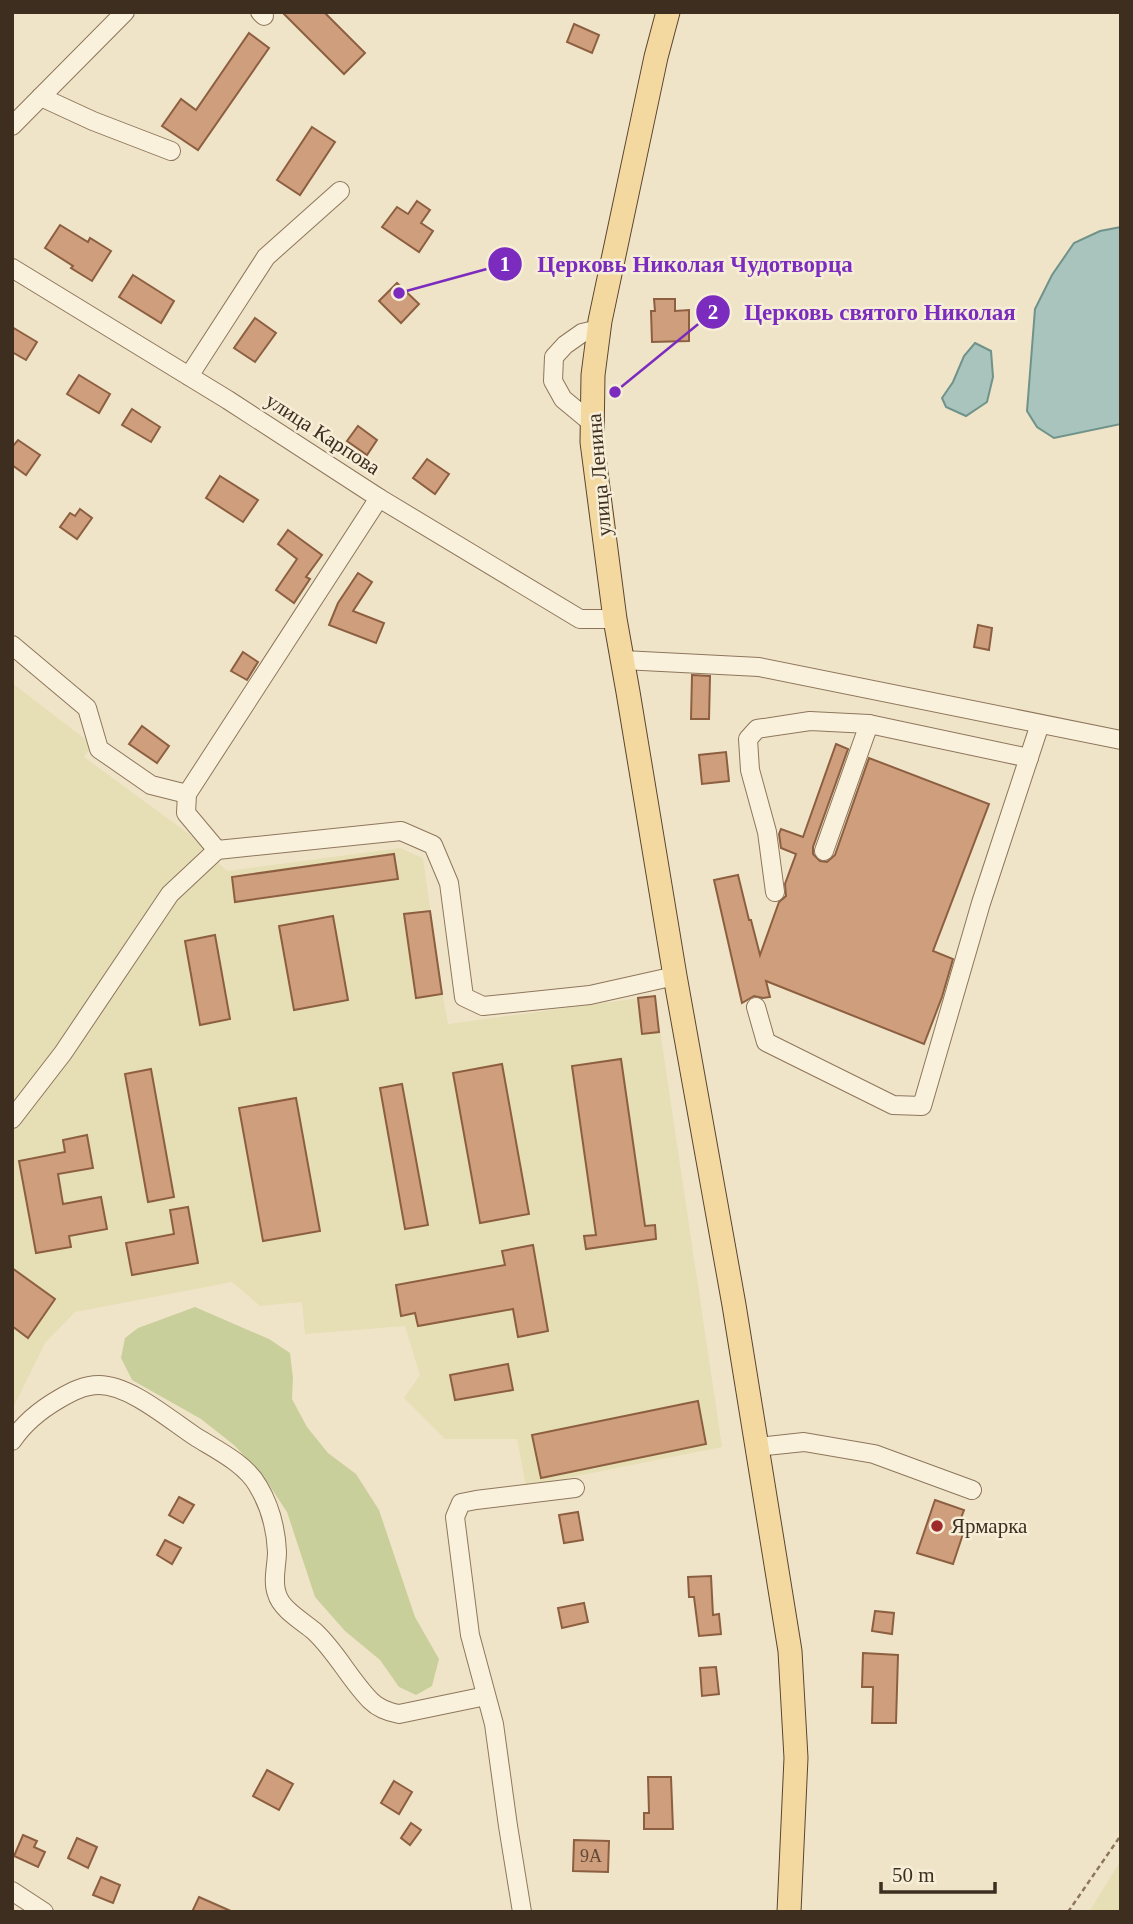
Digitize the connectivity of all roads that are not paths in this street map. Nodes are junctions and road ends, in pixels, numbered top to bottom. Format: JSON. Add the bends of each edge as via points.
{"nodes":[{"id":1,"x":125,"y":12,"type":"edge"},
{"id":2,"x":668,"y":12,"type":"edge"},
{"id":3,"x":41,"y":97,"type":"junction"},
{"id":4,"x":12,"y":126,"type":"edge"},
{"id":5,"x":171,"y":152,"type":"dead end"},
{"id":6,"x":340,"y":191,"type":"dead end"},
{"id":7,"x":12,"y":268,"type":"edge"},
{"id":8,"x":599,"y":330,"type":"junction"},
{"id":9,"x":189,"y":376,"type":"junction"},
{"id":10,"x":592,"y":423,"type":"junction"},
{"id":11,"x":379,"y":498,"type":"junction"},
{"id":12,"x":615,"y":619,"type":"junction"},
{"id":13,"x":12,"y":645,"type":"edge"},
{"id":14,"x":622,"y":660,"type":"junction"},
{"id":15,"x":869,"y":724,"type":"junction"},
{"id":16,"x":1040,"y":724,"type":"junction"},
{"id":17,"x":1121,"y":740,"type":"edge"},
{"id":18,"x":1029,"y":758,"type":"junction"},
{"id":19,"x":187,"y":794,"type":"junction"},
{"id":20,"x":216,"y":850,"type":"junction"},
{"id":21,"x":824,"y":851,"type":"dead end"},
{"id":22,"x":775,"y":892,"type":"dead end"},
{"id":23,"x":675,"y":976,"type":"junction"},
{"id":24,"x":756,"y":1007,"type":"dead end"},
{"id":25,"x":12,"y":1119,"type":"edge"},
{"id":26,"x":12,"y":1441,"type":"edge"},
{"id":27,"x":757,"y":1447,"type":"junction"},
{"id":28,"x":575,"y":1488,"type":"dead end"},
{"id":29,"x":972,"y":1490,"type":"dead end"},
{"id":30,"x":486,"y":1696,"type":"junction"},
{"id":31,"x":12,"y":1891,"type":"edge"},
{"id":32,"x":44,"y":1912,"type":"edge"},
{"id":33,"x":522,"y":1912,"type":"edge"},
{"id":34,"x":789,"y":1912,"type":"edge"}],
"edges":[{"from":1,"to":3,"type":"street"},
{"from":2,"to":8,"type":"main road","name":"улица Ленина"},
{"from":3,"to":4,"type":"street"},
{"from":3,"to":5,"type":"street"},
{"from":6,"to":9,"type":"street","via":[[266,257]]},
{"from":7,"to":9,"type":"street","name":"улица Карпова"},
{"from":8,"to":10,"type":"main road","name":"улица Ленина"},
{"from":8,"to":10,"type":"street","via":[[582,333],[554,357],[553,381],[563,399]]},
{"from":9,"to":11,"type":"street","name":"улица Карпова"},
{"from":10,"to":12,"type":"main road","name":"улица Ленина"},
{"from":11,"to":12,"type":"street","name":"улица Карпова","via":[[580,619]]},
{"from":11,"to":19,"type":"street"},
{"from":12,"to":14,"type":"main road","name":"улица Ленина"},
{"from":13,"to":19,"type":"street","via":[[87,708],[99,749],[151,785]]},
{"from":14,"to":16,"type":"street","via":[[759,667]]},
{"from":14,"to":23,"type":"main road","name":"улица Ленина"},
{"from":15,"to":18,"type":"street"},
{"from":15,"to":21,"type":"street"},
{"from":15,"to":22,"type":"street","via":[[810,721],[757,729],[748,739]]},
{"from":16,"to":17,"type":"street"},
{"from":16,"to":18,"type":"street"},
{"from":18,"to":24,"type":"street","via":[[922,1106],[893,1105],[766,1042]]},
{"from":19,"to":20,"type":"street","via":[[186,813]]},
{"from":20,"to":23,"type":"street","via":[[401,831],[433,845],[449,883],[464,997],[482,1006],[590,995]]},
{"from":20,"to":25,"type":"street","via":[[170,894],[63,1053]]},
{"from":23,"to":27,"type":"main road","name":"улица Ленина"},
{"from":26,"to":30,"type":"street","via":[[45,1407],[73,1391],[97,1385],[114,1387],[138,1399],[239,1464],[258,1483],[272,1516],[277,1596],[327,1644],[371,1701],[385,1712],[399,1714]]},
{"from":27,"to":29,"type":"street","via":[[804,1442],[874,1454]]},
{"from":27,"to":34,"type":"main road","name":"улица Ленина","via":[[790,1651],[796,1758]]},
{"from":28,"to":30,"type":"street","via":[[461,1503],[454,1517],[470,1635]]},
{"from":30,"to":33,"type":"street"},
{"from":31,"to":32,"type":"street"}]}
